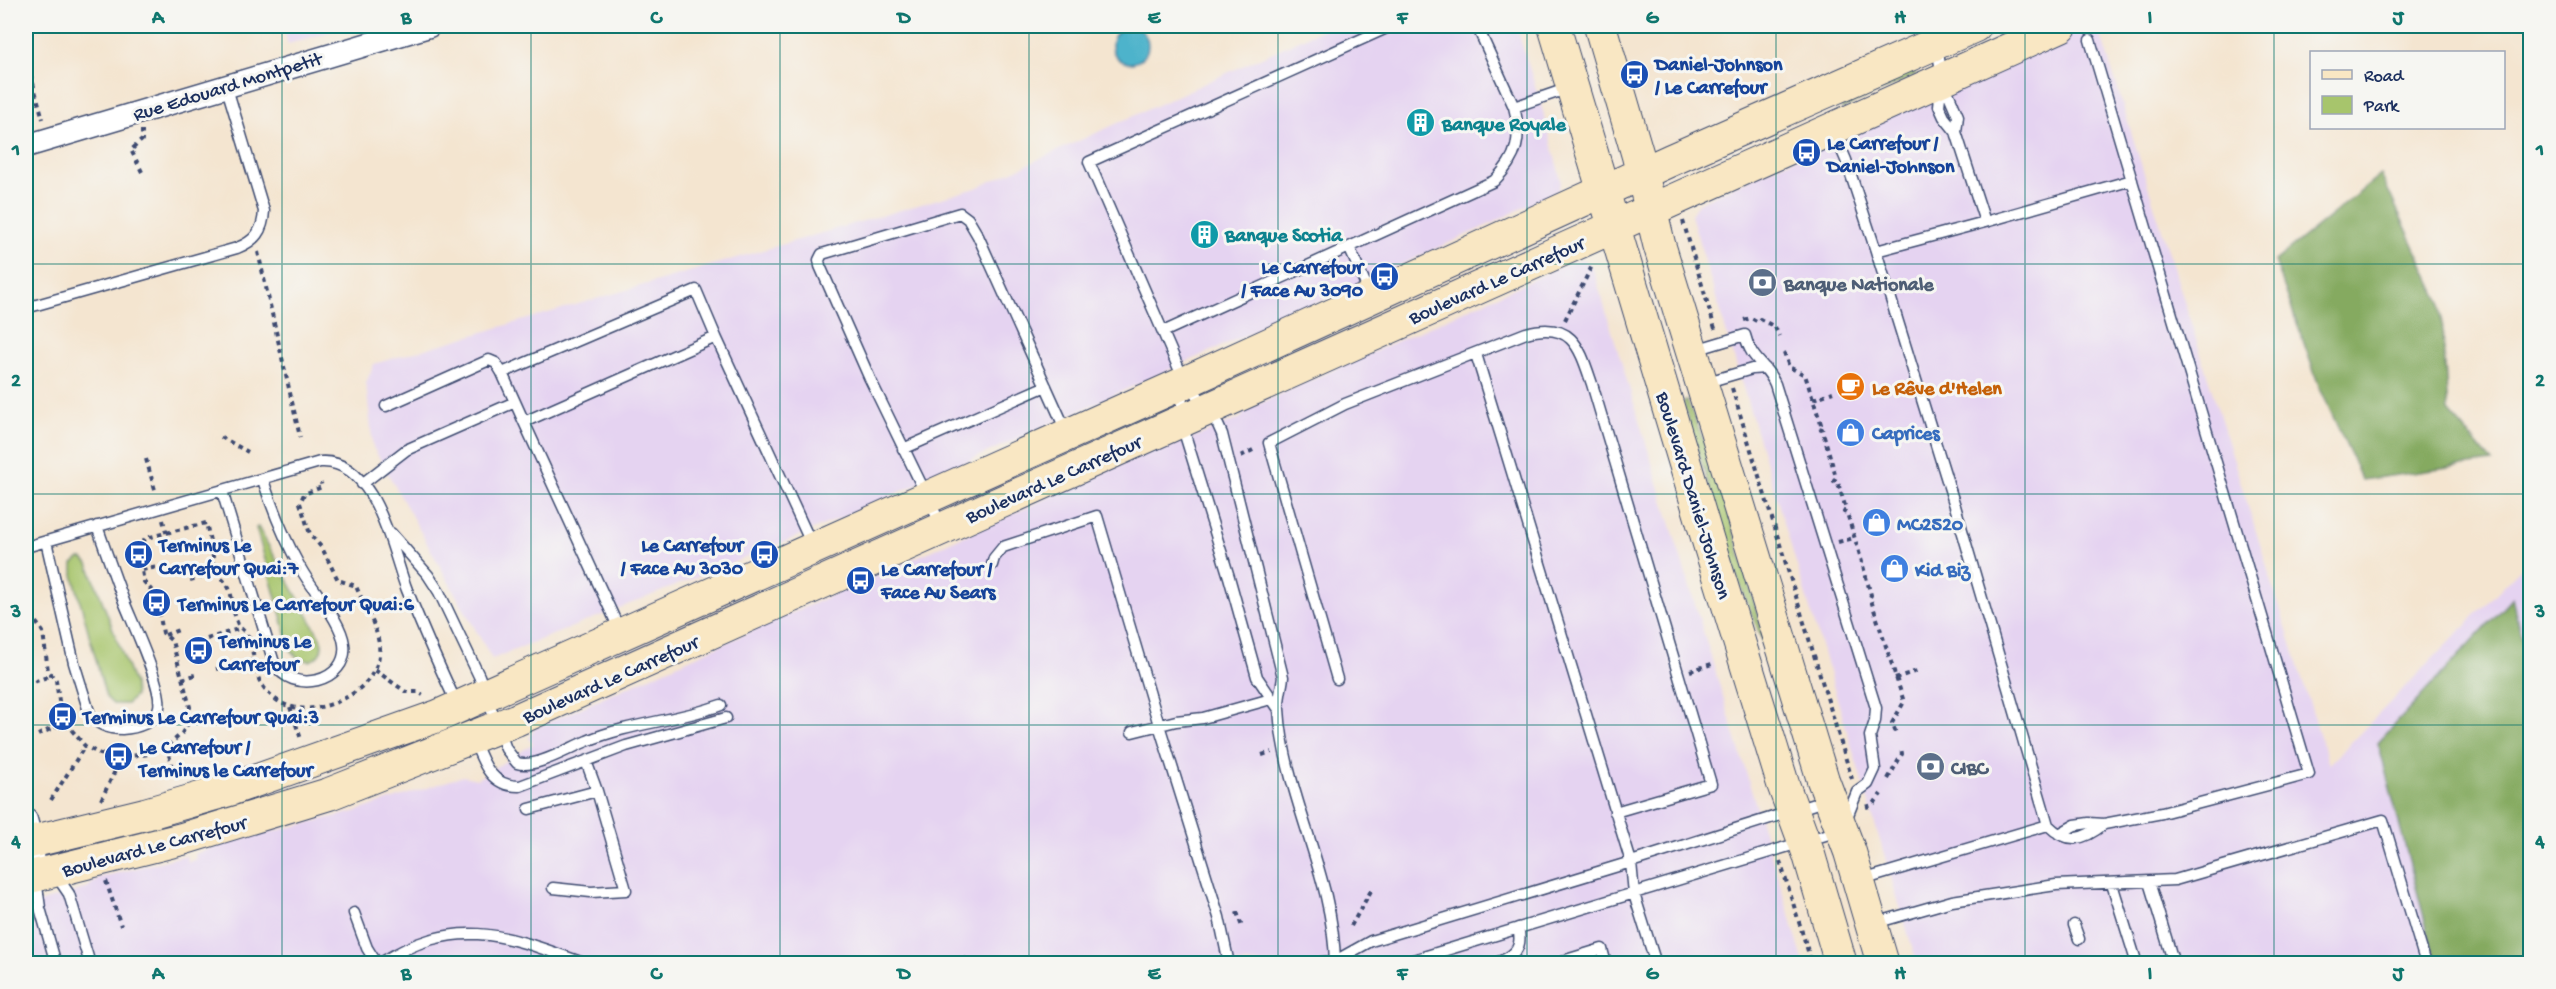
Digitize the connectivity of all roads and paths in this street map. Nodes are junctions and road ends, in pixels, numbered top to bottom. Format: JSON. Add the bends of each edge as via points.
{"nodes":[{"id":1,"x":429,"y":26,"type":"edge"},
{"id":2,"x":1392,"y":26,"type":"edge"},
{"id":3,"x":1477,"y":26,"type":"edge"},
{"id":4,"x":1554,"y":26,"type":"edge"},
{"id":5,"x":1600,"y":26,"type":"edge"},
{"id":6,"x":1975,"y":26,"type":"edge"},
{"id":7,"x":2061,"y":26,"type":"edge"},
{"id":8,"x":2090,"y":40,"type":"dead end"},
{"id":9,"x":1936,"y":43,"type":"junction"},
{"id":10,"x":26,"y":67,"type":"edge"},
{"id":11,"x":1942,"y":78,"type":"junction"},
{"id":12,"x":226,"y":85,"type":"junction"},
{"id":13,"x":1572,"y":87,"type":"junction"},
{"id":14,"x":1514,"y":107,"type":"junction"},
{"id":15,"x":43,"y":119,"type":"dead end"},
{"id":16,"x":1832,"y":127,"type":"junction"},
{"id":17,"x":141,"y":130,"type":"dead end"},
{"id":18,"x":26,"y":146,"type":"edge"},
{"id":19,"x":142,"y":172,"type":"dead end"},
{"id":20,"x":1642,"y":173,"type":"junction"},
{"id":21,"x":2132,"y":180,"type":"junction"},
{"id":22,"x":1603,"y":192,"type":"junction"},
{"id":23,"x":1650,"y":209,"type":"junction"},
{"id":24,"x":1683,"y":221,"type":"dead end"},
{"id":25,"x":1985,"y":222,"type":"junction"},
{"id":26,"x":1614,"y":227,"type":"junction"},
{"id":27,"x":255,"y":239,"type":"junction"},
{"id":28,"x":1349,"y":247,"type":"junction"},
{"id":29,"x":1876,"y":251,"type":"junction"},
{"id":30,"x":1593,"y":264,"type":"dead end"},
{"id":31,"x":1371,"y":297,"type":"junction"},
{"id":32,"x":26,"y":308,"type":"edge"},
{"id":33,"x":1715,"y":330,"type":"dead end"},
{"id":34,"x":1163,"y":332,"type":"junction"},
{"id":35,"x":1558,"y":332,"type":"junction"},
{"id":36,"x":716,"y":337,"type":"junction"},
{"id":37,"x":1692,"y":351,"type":"junction"},
{"id":38,"x":1784,"y":352,"type":"dead end"},
{"id":39,"x":1476,"y":354,"type":"junction"},
{"id":40,"x":1765,"y":368,"type":"junction"},
{"id":41,"x":502,"y":373,"type":"junction"},
{"id":42,"x":1182,"y":378,"type":"junction"},
{"id":43,"x":1702,"y":384,"type":"junction"},
{"id":44,"x":1046,"y":386,"type":"junction"},
{"id":45,"x":1732,"y":388,"type":"dead end"},
{"id":46,"x":1833,"y":392,"type":"dead end"},
{"id":47,"x":1813,"y":399,"type":"junction"},
{"id":48,"x":516,"y":402,"type":"junction"},
{"id":49,"x":386,"y":406,"type":"dead end"},
{"id":50,"x":1196,"y":415,"type":"junction"},
{"id":51,"x":525,"y":422,"type":"junction"},
{"id":52,"x":1068,"y":434,"type":"junction"},
{"id":53,"x":220,"y":437,"type":"dead end"},
{"id":54,"x":300,"y":437,"type":"dead end"},
{"id":55,"x":903,"y":449,"type":"junction"},
{"id":56,"x":248,"y":452,"type":"dead end"},
{"id":57,"x":146,"y":459,"type":"dead end"},
{"id":58,"x":263,"y":480,"type":"junction"},
{"id":59,"x":321,"y":483,"type":"dead end"},
{"id":60,"x":362,"y":484,"type":"junction"},
{"id":61,"x":156,"y":490,"type":"dead end"},
{"id":62,"x":222,"y":491,"type":"junction"},
{"id":63,"x":1848,"y":494,"type":"dead end"},
{"id":64,"x":927,"y":497,"type":"junction"},
{"id":65,"x":1842,"y":497,"type":"junction"},
{"id":66,"x":163,"y":519,"type":"dead end"},
{"id":67,"x":97,"y":526,"type":"junction"},
{"id":68,"x":942,"y":528,"type":"junction"},
{"id":69,"x":388,"y":531,"type":"junction"},
{"id":70,"x":167,"y":534,"type":"junction"},
{"id":71,"x":46,"y":541,"type":"junction"},
{"id":72,"x":26,"y":547,"type":"edge"},
{"id":73,"x":813,"y":548,"type":"junction"},
{"id":74,"x":992,"y":565,"type":"dead end"},
{"id":75,"x":163,"y":566,"type":"dead end"},
{"id":76,"x":142,"y":570,"type":"junction"},
{"id":77,"x":218,"y":573,"type":"junction"},
{"id":78,"x":26,"y":579,"type":"edge"},
{"id":79,"x":190,"y":580,"type":"dead end"},
{"id":80,"x":172,"y":600,"type":"dead end"},
{"id":81,"x":158,"y":603,"type":"junction"},
{"id":82,"x":241,"y":628,"type":"junction"},
{"id":83,"x":181,"y":629,"type":"dead end"},
{"id":84,"x":165,"y":635,"type":"junction"},
{"id":85,"x":621,"y":635,"type":"junction"},
{"id":86,"x":207,"y":639,"type":"dead end"},
{"id":87,"x":252,"y":660,"type":"junction"},
{"id":88,"x":1715,"y":663,"type":"dead end"},
{"id":89,"x":216,"y":669,"type":"dead end"},
{"id":90,"x":375,"y":670,"type":"junction"},
{"id":91,"x":1917,"y":671,"type":"dead end"},
{"id":92,"x":52,"y":675,"type":"junction"},
{"id":93,"x":195,"y":675,"type":"dead end"},
{"id":94,"x":1679,"y":675,"type":"junction"},
{"id":95,"x":1895,"y":678,"type":"junction"},
{"id":96,"x":182,"y":679,"type":"junction"},
{"id":97,"x":1337,"y":680,"type":"dead end"},
{"id":98,"x":26,"y":685,"type":"edge"},
{"id":99,"x":487,"y":694,"type":"junction"},
{"id":100,"x":427,"y":697,"type":"dead end"},
{"id":101,"x":1271,"y":699,"type":"junction"},
{"id":102,"x":721,"y":705,"type":"dead end"},
{"id":103,"x":290,"y":706,"type":"junction"},
{"id":104,"x":1278,"y":708,"type":"junction"},
{"id":105,"x":726,"y":718,"type":"dead end"},
{"id":106,"x":66,"y":722,"type":"junction"},
{"id":107,"x":472,"y":723,"type":"junction"},
{"id":108,"x":1159,"y":725,"type":"junction"},
{"id":109,"x":1132,"y":732,"type":"dead end"},
{"id":110,"x":1896,"y":733,"type":"dead end"},
{"id":111,"x":38,"y":735,"type":"dead end"},
{"id":112,"x":301,"y":739,"type":"dead end"},
{"id":113,"x":85,"y":746,"type":"junction"},
{"id":114,"x":166,"y":746,"type":"junction"},
{"id":115,"x":177,"y":755,"type":"dead end"},
{"id":116,"x":128,"y":757,"type":"junction"},
{"id":117,"x":170,"y":757,"type":"junction"},
{"id":118,"x":586,"y":761,"type":"junction"},
{"id":119,"x":1850,"y":772,"type":"dead end"},
{"id":120,"x":177,"y":779,"type":"dead end"},
{"id":121,"x":597,"y":791,"type":"junction"},
{"id":122,"x":1830,"y":799,"type":"junction"},
{"id":123,"x":51,"y":800,"type":"dead end"},
{"id":124,"x":97,"y":809,"type":"dead end"},
{"id":125,"x":529,"y":809,"type":"dead end"},
{"id":126,"x":1792,"y":810,"type":"junction"},
{"id":127,"x":1616,"y":812,"type":"junction"},
{"id":128,"x":2048,"y":825,"type":"junction"},
{"id":129,"x":1842,"y":830,"type":"junction"},
{"id":130,"x":28,"y":835,"type":"edge"},
{"id":131,"x":1804,"y":842,"type":"junction"},
{"id":132,"x":1631,"y":862,"type":"junction"},
{"id":133,"x":1782,"y":867,"type":"dead end"},
{"id":134,"x":103,"y":874,"type":"dead end"},
{"id":135,"x":38,"y":875,"type":"edge"},
{"id":136,"x":1859,"y":881,"type":"junction"},
{"id":137,"x":2149,"y":882,"type":"junction"},
{"id":138,"x":2112,"y":884,"type":"junction"},
{"id":139,"x":553,"y":888,"type":"dead end"},
{"id":140,"x":1372,"y":889,"type":"dead end"},
{"id":141,"x":1634,"y":894,"type":"junction"},
{"id":142,"x":1237,"y":912,"type":"dead end"},
{"id":143,"x":354,"y":913,"type":"dead end"},
{"id":144,"x":1872,"y":924,"type":"junction"},
{"id":145,"x":2074,"y":925,"type":"dead end"},
{"id":146,"x":121,"y":926,"type":"dead end"},
{"id":147,"x":1351,"y":926,"type":"dead end"},
{"id":148,"x":1242,"y":927,"type":"dead end"},
{"id":149,"x":1518,"y":928,"type":"junction"},
{"id":150,"x":2079,"y":939,"type":"dead end"},
{"id":151,"x":964,"y":957,"type":"dead end"},
{"id":152,"x":1335,"y":962,"type":"edge"},
{"id":153,"x":56,"y":963,"type":"edge"},
{"id":154,"x":90,"y":963,"type":"edge"},
{"id":155,"x":378,"y":963,"type":"edge"},
{"id":156,"x":586,"y":963,"type":"edge"},
{"id":157,"x":966,"y":963,"type":"edge"},
{"id":158,"x":1229,"y":963,"type":"edge"},
{"id":159,"x":1303,"y":963,"type":"edge"},
{"id":160,"x":1347,"y":963,"type":"edge"},
{"id":161,"x":1400,"y":963,"type":"edge"},
{"id":162,"x":1493,"y":963,"type":"edge"},
{"id":163,"x":1564,"y":963,"type":"edge"},
{"id":164,"x":1606,"y":963,"type":"edge"},
{"id":165,"x":1656,"y":963,"type":"edge"},
{"id":166,"x":1812,"y":963,"type":"edge"},
{"id":167,"x":1841,"y":963,"type":"edge"},
{"id":168,"x":1883,"y":963,"type":"edge"},
{"id":169,"x":2138,"y":963,"type":"edge"},
{"id":170,"x":2174,"y":963,"type":"edge"},
{"id":171,"x":2426,"y":963,"type":"edge"}],
"edges":[{"from":1,"to":12,"type":"street","name":"Rue Edouard Montpetit"},
{"from":2,"to":34,"type":"lane","via":[[1089,162]]},
{"from":3,"to":14,"type":"lane"},
{"from":4,"to":13,"type":"street","name":"Boulevard Daniel-Johnson"},
{"from":5,"to":20,"type":"street","name":"Boulevard Daniel-Johnson"},
{"from":6,"to":9,"type":"street","name":"Boulevard Le Carrefour"},
{"from":7,"to":11,"type":"street","name":"Boulevard Le Carrefour"},
{"from":8,"to":21,"type":"lane"},
{"from":9,"to":11,"type":"lane"},
{"from":9,"to":20,"type":"street","name":"Boulevard Le Carrefour"},
{"from":10,"to":15,"type":"path"},
{"from":11,"to":16,"type":"street","name":"Boulevard Le Carrefour"},
{"from":11,"to":25,"type":"lane","via":[[1939,106],[1956,132]]},
{"from":12,"to":18,"type":"street","name":"Rue Edouard Montpetit"},
{"from":12,"to":27,"type":"lane","via":[[264,211]]},
{"from":13,"to":14,"type":"lane"},
{"from":13,"to":22,"type":"street","name":"Boulevard Daniel-Johnson"},
{"from":14,"to":28,"type":"lane","via":[[1518,126],[1516,147],[1494,181]]},
{"from":16,"to":23,"type":"street","name":"Boulevard Le Carrefour"},
{"from":16,"to":29,"type":"lane"},
{"from":17,"to":19,"type":"path","via":[[142,140],[131,150]]},
{"from":20,"to":22,"type":"street","name":"Boulevard Le Carrefour"},
{"from":20,"to":23,"type":"street","name":"Boulevard Daniel-Johnson"},
{"from":21,"to":25,"type":"lane"},
{"from":21,"to":128,"type":"lane","via":[[2310,774],[2104,824],[2090,836],[2074,839]]},
{"from":22,"to":26,"type":"street","name":"Boulevard Daniel-Johnson"},
{"from":22,"to":31,"type":"street","name":"Boulevard Le Carrefour"},
{"from":23,"to":26,"type":"street","name":"Boulevard Le Carrefour"},
{"from":23,"to":37,"type":"street","name":"Boulevard Daniel-Johnson"},
{"from":24,"to":33,"type":"path"},
{"from":25,"to":29,"type":"lane"},
{"from":26,"to":50,"type":"street","name":"Boulevard Le Carrefour"},
{"from":26,"to":126,"type":"street","name":"Boulevard Daniel-Johnson"},
{"from":27,"to":32,"type":"lane","via":[[237,248]]},
{"from":27,"to":54,"type":"path"},
{"from":28,"to":31,"type":"lane"},
{"from":28,"to":34,"type":"lane"},
{"from":29,"to":128,"type":"lane"},
{"from":30,"to":35,"type":"path"},
{"from":31,"to":42,"type":"street","name":"Boulevard Le Carrefour"},
{"from":34,"to":42,"type":"lane"},
{"from":35,"to":39,"type":"lane","via":[[1538,330]]},
{"from":35,"to":94,"type":"lane","via":[[1580,349]]},
{"from":36,"to":41,"type":"lane","via":[[696,290]]},
{"from":36,"to":51,"type":"lane"},
{"from":36,"to":73,"type":"lane"},
{"from":37,"to":40,"type":"lane","via":[[1745,335],[1750,352]]},
{"from":37,"to":43,"type":"street","name":"Boulevard Daniel-Johnson"},
{"from":38,"to":47,"type":"path","via":[[1789,366],[1805,375]]},
{"from":39,"to":97,"type":"lane","via":[[1345,404],[1269,443]]},
{"from":39,"to":127,"type":"lane"},
{"from":40,"to":43,"type":"lane"},
{"from":40,"to":129,"type":"lane","via":[[1775,384],[1876,708],[1870,736],[1875,769],[1868,784],[1857,792]]},
{"from":41,"to":48,"type":"lane"},
{"from":41,"to":49,"type":"lane","via":[[489,360]]},
{"from":42,"to":50,"type":"lane"},
{"from":42,"to":50,"type":"lane"},
{"from":42,"to":52,"type":"street","name":"Boulevard Le Carrefour"},
{"from":43,"to":122,"type":"street","name":"Boulevard Daniel-Johnson"},
{"from":44,"to":52,"type":"lane"},
{"from":44,"to":55,"type":"lane"},
{"from":44,"to":55,"type":"lane","via":[[978,236],[964,214],[822,254],[820,266]]},
{"from":45,"to":119,"type":"path"},
{"from":46,"to":47,"type":"path"},
{"from":47,"to":65,"type":"path","via":[[1834,481]]},
{"from":48,"to":51,"type":"lane"},
{"from":48,"to":60,"type":"lane","via":[[406,450]]},
{"from":50,"to":68,"type":"street","name":"Boulevard Le Carrefour"},
{"from":50,"to":101,"type":"lane","via":[[1186,438],[1257,677]]},
{"from":50,"to":104,"type":"lane","via":[[1222,434],[1283,677]]},
{"from":51,"to":85,"type":"lane"},
{"from":52,"to":64,"type":"street","name":"Boulevard Le Carrefour"},
{"from":53,"to":56,"type":"path"},
{"from":55,"to":64,"type":"lane"},
{"from":57,"to":61,"type":"path"},
{"from":58,"to":60,"type":"lane","via":[[327,462],[344,468]]},
{"from":58,"to":62,"type":"lane"},
{"from":58,"to":62,"type":"lane","via":[[285,539],[344,641],[345,653],[337,669],[311,681],[291,680],[273,663]]},
{"from":59,"to":90,"type":"path","via":[[322,487],[304,494],[300,503],[310,534],[338,580],[356,586],[380,647]]},
{"from":60,"to":69,"type":"lane"},
{"from":62,"to":67,"type":"lane"},
{"from":63,"to":65,"type":"path"},
{"from":64,"to":68,"type":"lane"},
{"from":64,"to":73,"type":"street","name":"Boulevard Le Carrefour"},
{"from":65,"to":95,"type":"path"},
{"from":66,"to":70,"type":"path"},
{"from":67,"to":71,"type":"lane"},
{"from":67,"to":71,"type":"lane","via":[[159,701],[151,720],[134,728],[111,728],[95,722],[90,715]]},
{"from":68,"to":107,"type":"street","name":"Boulevard Le Carrefour","via":[[684,645]]},
{"from":69,"to":99,"type":"lane","via":[[439,592]]},
{"from":69,"to":107,"type":"lane","via":[[407,589]]},
{"from":70,"to":76,"type":"path","via":[[141,542],[138,555]]},
{"from":70,"to":77,"type":"path","via":[[206,523]]},
{"from":71,"to":72,"type":"lane"},
{"from":73,"to":85,"type":"street","name":"Boulevard Le Carrefour"},
{"from":74,"to":108,"type":"lane","via":[[1003,547],[1097,516]]},
{"from":75,"to":76,"type":"path"},
{"from":76,"to":81,"type":"path","via":[[144,582]]},
{"from":77,"to":79,"type":"path"},
{"from":77,"to":82,"type":"path","via":[[230,588]]},
{"from":78,"to":92,"type":"path","via":[[33,618],[43,632],[48,671]]},
{"from":80,"to":81,"type":"path"},
{"from":81,"to":84,"type":"path"},
{"from":82,"to":86,"type":"path"},
{"from":82,"to":87,"type":"path","via":[[247,635]]},
{"from":83,"to":84,"type":"path"},
{"from":84,"to":96,"type":"path","via":[[172,641]]},
{"from":85,"to":99,"type":"street","name":"Boulevard Le Carrefour"},
{"from":87,"to":89,"type":"path"},
{"from":87,"to":103,"type":"path","via":[[267,690]]},
{"from":88,"to":94,"type":"path"},
{"from":90,"to":100,"type":"path","via":[[406,692]]},
{"from":90,"to":103,"type":"path","via":[[354,695],[308,708]]},
{"from":91,"to":95,"type":"path"},
{"from":92,"to":98,"type":"path"},
{"from":92,"to":106,"type":"path"},
{"from":93,"to":96,"type":"path"},
{"from":94,"to":127,"type":"lane","via":[[1711,784]]},
{"from":95,"to":110,"type":"path","via":[[1904,702],[1892,723]]},
{"from":96,"to":114,"type":"path","via":[[189,716],[182,733]]},
{"from":99,"to":107,"type":"street","name":"Boulevard Le Carrefour"},
{"from":101,"to":104,"type":"lane"},
{"from":101,"to":108,"type":"lane","via":[[1203,718]]},
{"from":102,"to":107,"type":"lane","via":[[604,734],[528,765],[518,763]]},
{"from":103,"to":112,"type":"path","via":[[291,721]]},
{"from":104,"to":152,"type":"lane","via":[[1289,769],[1317,857]]},
{"from":105,"to":118,"type":"lane"},
{"from":106,"to":111,"type":"path"},
{"from":106,"to":113,"type":"path"},
{"from":107,"to":118,"type":"lane","via":[[483,764],[499,782],[513,787]]},
{"from":107,"to":130,"type":"street","name":"Boulevard Le Carrefour","via":[[362,745],[145,814]]},
{"from":107,"to":135,"type":"street","name":"Boulevard Le Carrefour","via":[[329,794],[192,836]]},
{"from":108,"to":109,"type":"lane"},
{"from":108,"to":158,"type":"lane","via":[[1219,917]]},
{"from":113,"to":116,"type":"path","via":[[100,754]]},
{"from":113,"to":123,"type":"path"},
{"from":114,"to":116,"type":"path","via":[[150,754]]},
{"from":114,"to":117,"type":"path"},
{"from":115,"to":117,"type":"path"},
{"from":116,"to":124,"type":"path","via":[[115,771]]},
{"from":117,"to":120,"type":"path"},
{"from":118,"to":121,"type":"lane"},
{"from":121,"to":125,"type":"lane"},
{"from":121,"to":139,"type":"lane","via":[[626,890]]},
{"from":122,"to":126,"type":"lane"},
{"from":122,"to":129,"type":"street","name":"Boulevard Daniel-Johnson"},
{"from":126,"to":131,"type":"street","name":"Boulevard Daniel-Johnson"},
{"from":126,"to":132,"type":"lane"},
{"from":127,"to":132,"type":"lane"},
{"from":128,"to":136,"type":"lane"},
{"from":129,"to":131,"type":"lane"},
{"from":129,"to":136,"type":"street","name":"Boulevard Daniel-Johnson"},
{"from":130,"to":135,"type":"street"},
{"from":131,"to":141,"type":"lane"},
{"from":131,"to":167,"type":"street","name":"Boulevard Daniel-Johnson"},
{"from":132,"to":141,"type":"lane"},
{"from":132,"to":152,"type":"lane","via":[[1371,941]]},
{"from":133,"to":166,"type":"path"},
{"from":134,"to":146,"type":"path"},
{"from":135,"to":153,"type":"lane","via":[[39,908]]},
{"from":135,"to":154,"type":"lane","via":[[69,894]]},
{"from":136,"to":144,"type":"street","name":"Boulevard Daniel-Johnson"},
{"from":137,"to":138,"type":"lane"},
{"from":137,"to":170,"type":"lane"},
{"from":137,"to":171,"type":"lane","via":[[2194,876],[2383,820]]},
{"from":138,"to":144,"type":"lane","via":[[2056,885],[1952,901]]},
{"from":138,"to":169,"type":"lane"},
{"from":140,"to":147,"type":"path"},
{"from":141,"to":149,"type":"lane"},
{"from":141,"to":165,"type":"lane"},
{"from":142,"to":148,"type":"path"},
{"from":143,"to":155,"type":"lane","via":[[367,948]]},
{"from":144,"to":168,"type":"street","name":"Boulevard Daniel-Johnson"},
{"from":145,"to":150,"type":"lane"},
{"from":149,"to":161,"type":"lane"},
{"from":149,"to":162,"type":"lane","via":[[1520,939],[1515,954]]},
{"from":151,"to":157,"type":"path"},
{"from":152,"to":159,"type":"lane"},
{"from":152,"to":160,"type":"lane"},
{"from":155,"to":156,"type":"lane","via":[[422,942],[462,932],[506,939]]},
{"from":163,"to":164,"type":"lane","via":[[1602,950]]}]}
